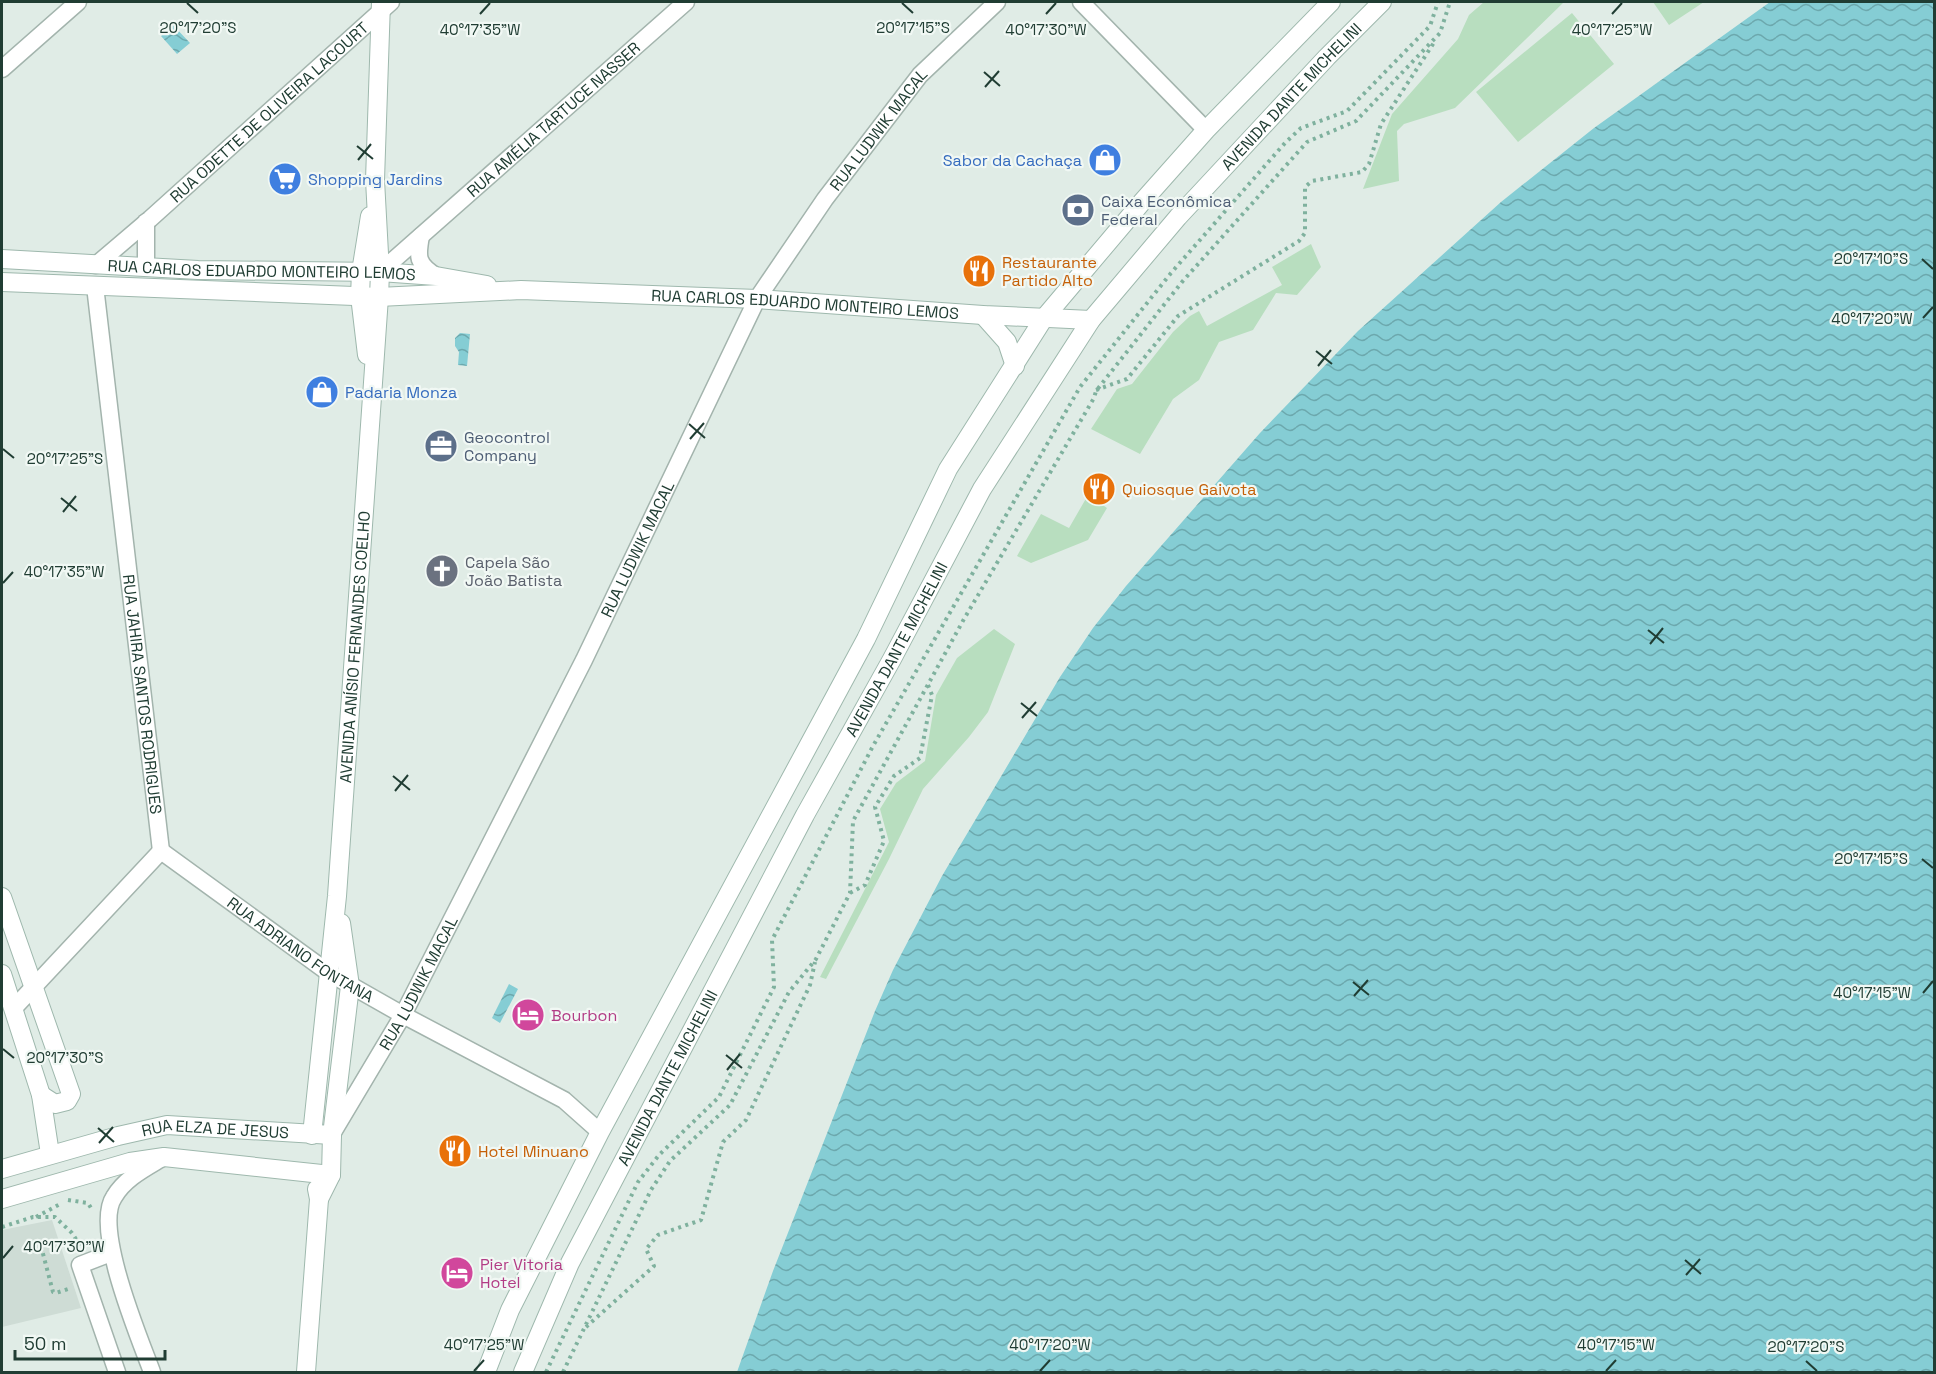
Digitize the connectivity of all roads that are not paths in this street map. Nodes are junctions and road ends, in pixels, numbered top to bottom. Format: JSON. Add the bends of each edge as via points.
{"nodes":[{"id":1,"x":78,"y":2,"type":"edge"},
{"id":2,"x":686,"y":2,"type":"edge"},
{"id":3,"x":997,"y":2,"type":"edge"},
{"id":4,"x":1082,"y":2,"type":"edge"},
{"id":5,"x":1331,"y":2,"type":"edge"},
{"id":6,"x":1382,"y":2,"type":"edge"},
{"id":7,"x":384,"y":5,"type":"edge"},
{"id":8,"x":2,"y":69,"type":"edge"},
{"id":9,"x":1206,"y":130,"type":"junction"},
{"id":10,"x":375,"y":180,"type":"junction"},
{"id":11,"x":146,"y":222,"type":"junction"},
{"id":12,"x":421,"y":236,"type":"junction"},
{"id":13,"x":2,"y":259,"type":"edge"},
{"id":14,"x":96,"y":265,"type":"junction"},
{"id":15,"x":146,"y":267,"type":"junction"},
{"id":16,"x":361,"y":272,"type":"junction"},
{"id":17,"x":380,"y":272,"type":"junction"},
{"id":18,"x":436,"y":276,"type":"junction"},
{"id":19,"x":2,"y":282,"type":"edge"},
{"id":20,"x":95,"y":286,"type":"junction"},
{"id":21,"x":521,"y":290,"type":"junction"},
{"id":22,"x":360,"y":296,"type":"junction"},
{"id":23,"x":379,"y":297,"type":"junction"},
{"id":24,"x":757,"y":298,"type":"junction"},
{"id":25,"x":983,"y":315,"type":"junction"},
{"id":26,"x":1044,"y":318,"type":"junction"},
{"id":27,"x":1090,"y":320,"type":"junction"},
{"id":28,"x":1015,"y":366,"type":"junction"},
{"id":29,"x":371,"y":396,"type":"junction"},
{"id":30,"x":161,"y":851,"type":"junction"},
{"id":31,"x":337,"y":896,"type":"junction"},
{"id":32,"x":2,"y":897,"type":"edge"},
{"id":33,"x":329,"y":973,"type":"junction"},
{"id":34,"x":2,"y":974,"type":"edge"},
{"id":35,"x":350,"y":986,"type":"junction"},
{"id":36,"x":33,"y":988,"type":"junction"},
{"id":37,"x":13,"y":1009,"type":"junction"},
{"id":38,"x":403,"y":1015,"type":"junction"},
{"id":39,"x":41,"y":1095,"type":"junction"},
{"id":40,"x":600,"y":1132,"type":"junction"},
{"id":41,"x":312,"y":1135,"type":"junction"},
{"id":42,"x":332,"y":1135,"type":"junction"},
{"id":43,"x":50,"y":1154,"type":"junction"},
{"id":44,"x":164,"y":1157,"type":"junction"},
{"id":45,"x":2,"y":1169,"type":"edge"},
{"id":46,"x":312,"y":1172,"type":"junction"},
{"id":47,"x":331,"y":1175,"type":"junction"},
{"id":48,"x":2,"y":1199,"type":"edge"},
{"id":49,"x":319,"y":1199,"type":"junction"},
{"id":50,"x":111,"y":1253,"type":"junction"},
{"id":51,"x":117,"y":1372,"type":"edge"},
{"id":52,"x":152,"y":1372,"type":"edge"},
{"id":53,"x":306,"y":1372,"type":"edge"},
{"id":54,"x":486,"y":1372,"type":"edge"},
{"id":55,"x":523,"y":1372,"type":"edge"}],
"edges":[{"from":1,"to":8,"type":"street"},
{"from":2,"to":12,"type":"street","name":"RUA AMÉLIA TARTUCE NASSER"},
{"from":3,"to":24,"type":"street","name":"RUA LUDWIK MACAL","via":[[920,75],[825,199]]},
{"from":4,"to":9,"type":"street"},
{"from":5,"to":9,"type":"street","name":"AVENIDA DANTE MICHELINI"},
{"from":6,"to":27,"type":"street","name":"AVENIDA DANTE MICHELINI","via":[[1185,209]]},
{"from":7,"to":10,"type":"street","name":"AVENIDA ANÍSIO FERNANDES COELHO"},
{"from":7,"to":11,"type":"street","name":"RUA ODETTE DE OLIVEIRA LACOURT"},
{"from":9,"to":26,"type":"street","name":"AVENIDA DANTE MICHELINI"},
{"from":10,"to":16,"type":"street","name":"AVENIDA ANÍSIO FERNANDES COELHO"},
{"from":10,"to":17,"type":"street","name":"AVENIDA ANÍSIO FERNANDES COELHO"},
{"from":11,"to":14,"type":"street","name":"RUA ODETTE DE OLIVEIRA LACOURT"},
{"from":11,"to":15,"type":"street"},
{"from":12,"to":17,"type":"street","name":"RUA AMÉLIA TARTUCE NASSER"},
{"from":12,"to":18,"type":"street","via":[[417,255],[424,268]]},
{"from":13,"to":14,"type":"street","name":"RUA CARLOS EDUARDO MONTEIRO LEMOS"},
{"from":14,"to":15,"type":"street","name":"RUA CARLOS EDUARDO MONTEIRO LEMOS"},
{"from":14,"to":20,"type":"street"},
{"from":15,"to":16,"type":"street","name":"RUA CARLOS EDUARDO MONTEIRO LEMOS"},
{"from":16,"to":17,"type":"street","name":"RUA CARLOS EDUARDO MONTEIRO LEMOS"},
{"from":16,"to":22,"type":"street","name":"AVENIDA ANÍSIO FERNANDES COELHO"},
{"from":17,"to":18,"type":"street","name":"RUA CARLOS EDUARDO MONTEIRO LEMOS"},
{"from":17,"to":23,"type":"street","name":"AVENIDA ANÍSIO FERNANDES COELHO"},
{"from":18,"to":21,"type":"street","name":"RUA CARLOS EDUARDO MONTEIRO LEMOS"},
{"from":19,"to":20,"type":"street","name":"RUA CARLOS EDUARDO MONTEIRO LEMOS"},
{"from":20,"to":22,"type":"street","name":"RUA CARLOS EDUARDO MONTEIRO LEMOS"},
{"from":20,"to":30,"type":"street","name":"RUA JAHIRA SANTOS RODRIGUES"},
{"from":21,"to":23,"type":"street","name":"RUA CARLOS EDUARDO MONTEIRO LEMOS"},
{"from":21,"to":24,"type":"street","name":"RUA CARLOS EDUARDO MONTEIRO LEMOS"},
{"from":22,"to":23,"type":"street","name":"RUA CARLOS EDUARDO MONTEIRO LEMOS"},
{"from":22,"to":29,"type":"street","name":"AVENIDA ANÍSIO FERNANDES COELHO"},
{"from":23,"to":29,"type":"street","name":"AVENIDA ANÍSIO FERNANDES COELHO"},
{"from":24,"to":25,"type":"street","name":"RUA CARLOS EDUARDO MONTEIRO LEMOS"},
{"from":24,"to":38,"type":"street","name":"RUA LUDWIK MACAL","via":[[584,660]]},
{"from":25,"to":26,"type":"street","name":"RUA CARLOS EDUARDO MONTEIRO LEMOS"},
{"from":25,"to":28,"type":"street","via":[[1007,342]]},
{"from":26,"to":27,"type":"street","name":"RUA CARLOS EDUARDO MONTEIRO LEMOS"},
{"from":26,"to":28,"type":"street","name":"AVENIDA DANTE MICHELINI"},
{"from":27,"to":55,"type":"street","name":"AVENIDA DANTE MICHELINI","via":[[982,489],[805,815],[570,1263]]},
{"from":28,"to":40,"type":"street","name":"AVENIDA DANTE MICHELINI","via":[[948,469],[866,639]]},
{"from":29,"to":31,"type":"street","name":"AVENIDA ANÍSIO FERNANDES COELHO"},
{"from":30,"to":33,"type":"street","name":"RUA ADRIANO FONTANA"},
{"from":30,"to":36,"type":"street"},
{"from":31,"to":33,"type":"street","name":"AVENIDA ANÍSIO FERNANDES COELHO"},
{"from":31,"to":35,"type":"street","name":"AVENIDA ANÍSIO FERNANDES COELHO"},
{"from":32,"to":36,"type":"street"},
{"from":33,"to":35,"type":"street","name":"RUA ADRIANO FONTANA"},
{"from":33,"to":41,"type":"street","name":"AVENIDA ANÍSIO FERNANDES COELHO"},
{"from":34,"to":37,"type":"street"},
{"from":35,"to":38,"type":"street","name":"RUA ADRIANO FONTANA"},
{"from":35,"to":42,"type":"street","name":"AVENIDA ANÍSIO FERNANDES COELHO"},
{"from":36,"to":37,"type":"street"},
{"from":36,"to":39,"type":"street","via":[[71,1094],[67,1101],[55,1104]]},
{"from":37,"to":39,"type":"street"},
{"from":38,"to":40,"type":"street","name":"RUA ADRIANO FONTANA","via":[[564,1100]]},
{"from":38,"to":42,"type":"street","name":"RUA LUDWIK MACAL"},
{"from":39,"to":43,"type":"street"},
{"from":40,"to":54,"type":"street","name":"AVENIDA DANTE MICHELINI","via":[[510,1310]]},
{"from":41,"to":42,"type":"street","name":"RUA ELZA DE JESUS"},
{"from":41,"to":43,"type":"street","name":"RUA ELZA DE JESUS","via":[[167,1125]]},
{"from":42,"to":47,"type":"street","name":"AVENIDA ANÍSIO FERNANDES COELHO"},
{"from":43,"to":45,"type":"street","name":"RUA ELZA DE JESUS"},
{"from":44,"to":46,"type":"street","name":"RUA ELZA DE JESUS"},
{"from":44,"to":48,"type":"street","name":"RUA ELZA DE JESUS","via":[[130,1162]]},
{"from":44,"to":50,"type":"street","via":[[129,1179],[113,1197],[108,1210]]},
{"from":46,"to":47,"type":"street","name":"RUA ELZA DE JESUS"},
{"from":46,"to":49,"type":"street","name":"AVENIDA ANÍSIO FERNANDES COELHO"},
{"from":47,"to":49,"type":"street","name":"AVENIDA ANÍSIO FERNANDES COELHO"},
{"from":49,"to":53,"type":"street","name":"AVENIDA ANÍSIO FERNANDES COELHO"},
{"from":50,"to":51,"type":"street","via":[[80,1265],[80,1284]]},
{"from":50,"to":52,"type":"street"}]}
